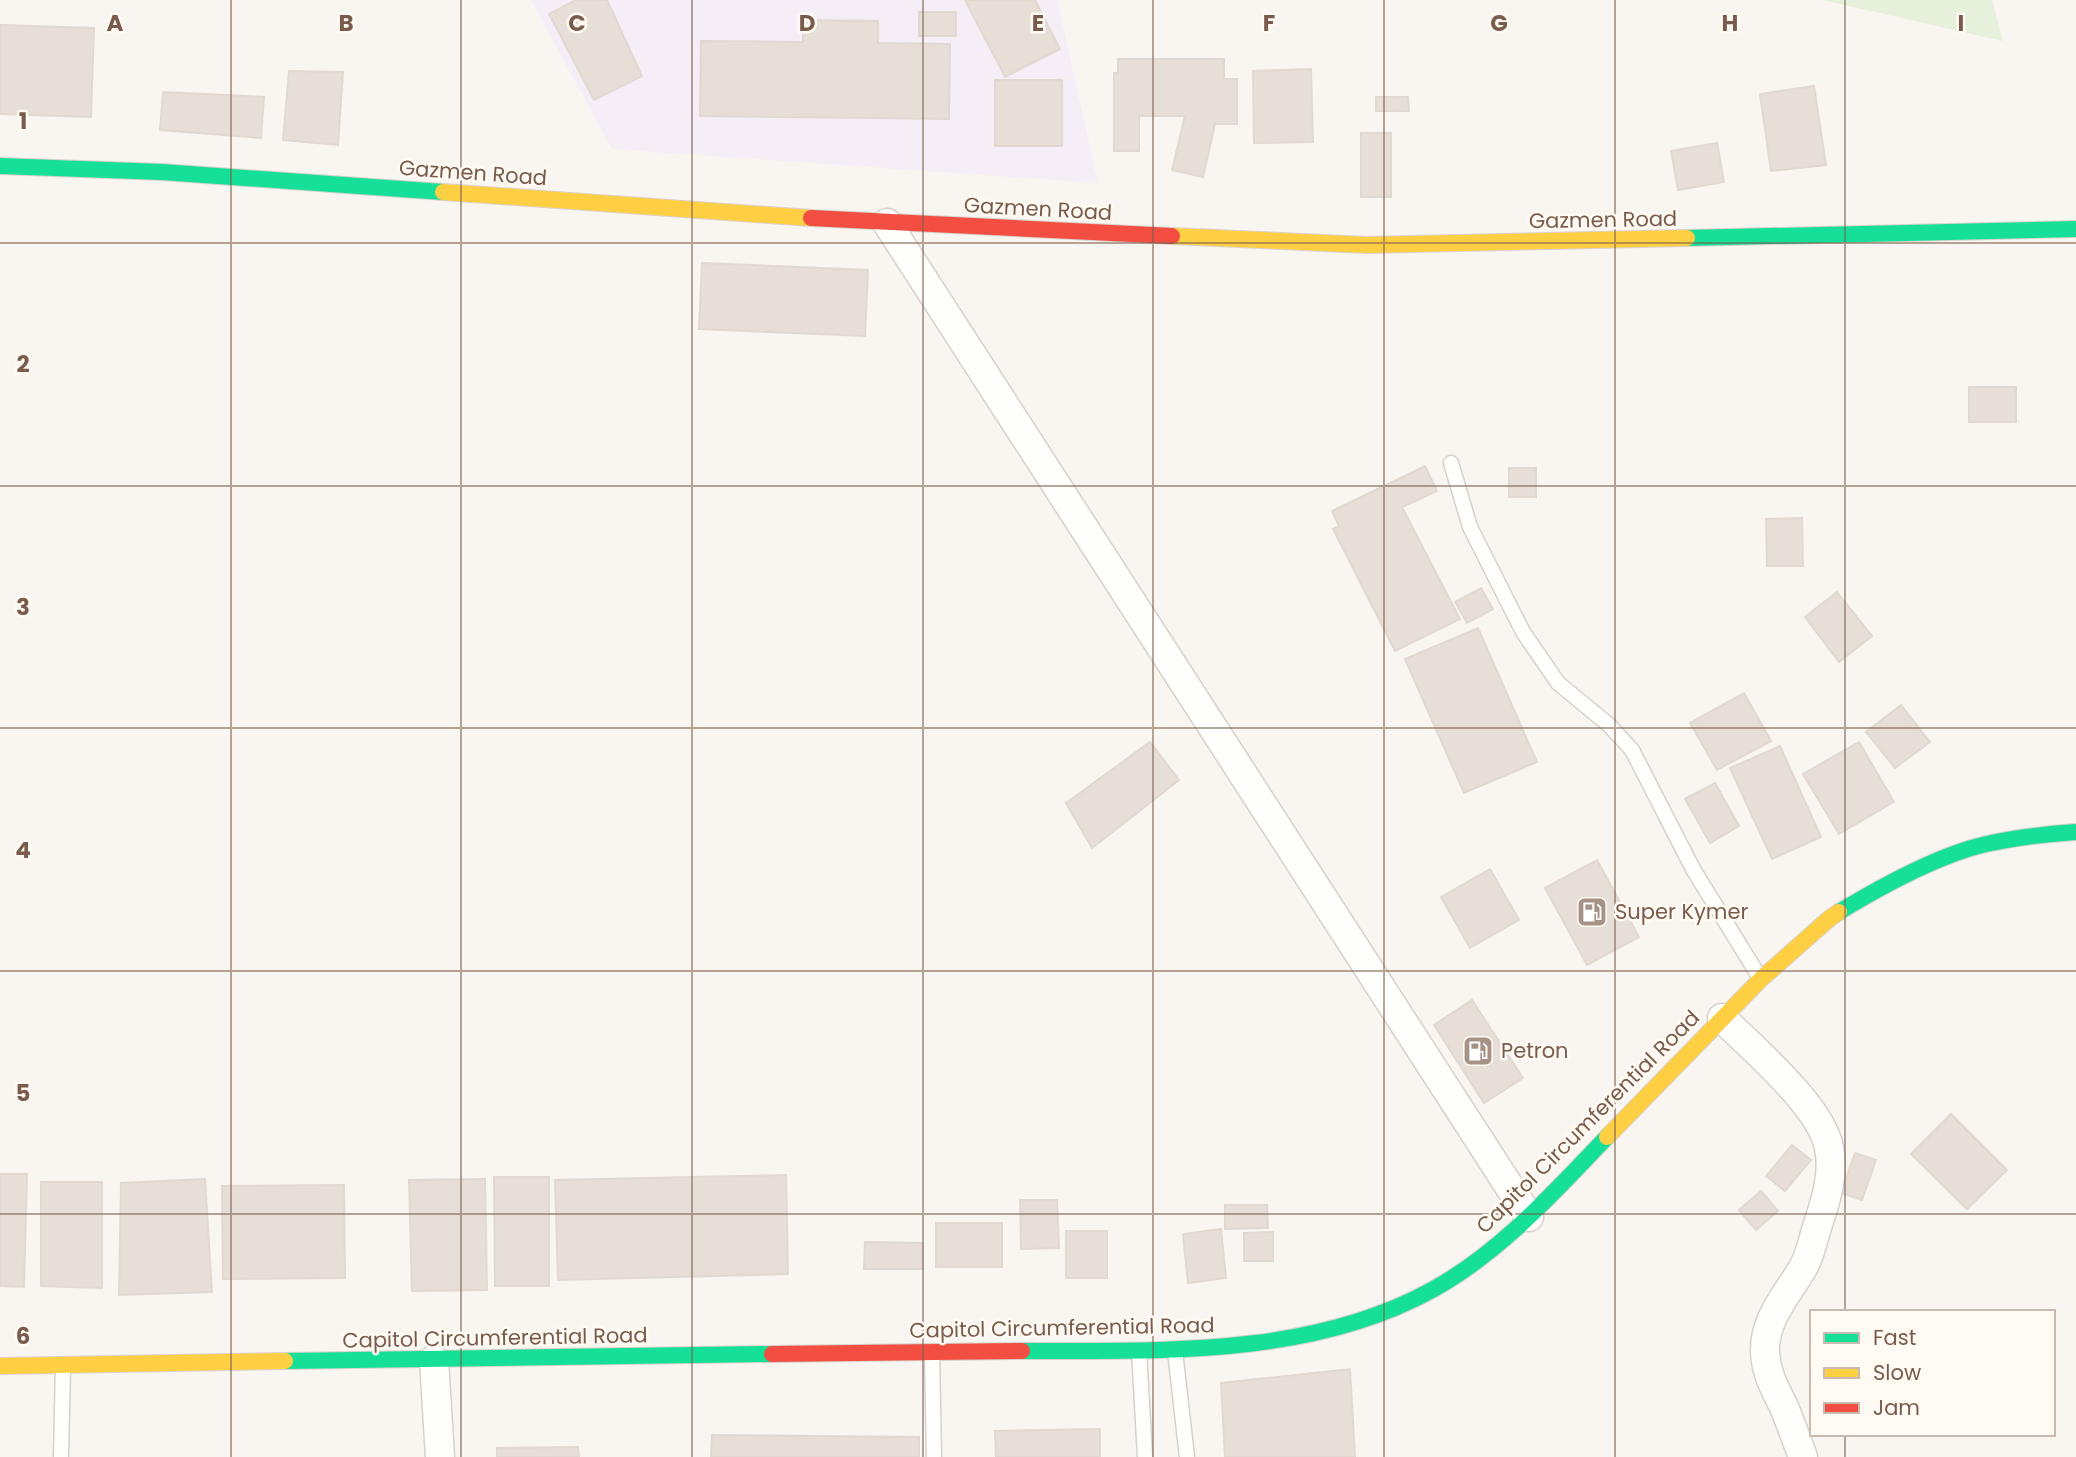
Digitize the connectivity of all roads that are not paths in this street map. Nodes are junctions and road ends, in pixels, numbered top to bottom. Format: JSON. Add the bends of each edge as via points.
{"nodes":[{"id":1,"x":0,"y":166,"type":"edge"},
{"id":2,"x":887,"y":223,"type":"junction"},
{"id":3,"x":2076,"y":229,"type":"edge"},
{"id":4,"x":1451,"y":463,"type":"dead end"},
{"id":5,"x":2076,"y":832,"type":"edge"},
{"id":6,"x":1761,"y":979,"type":"junction"},
{"id":7,"x":1721,"y":1018,"type":"junction"},
{"id":8,"x":1529,"y":1217,"type":"junction"},
{"id":9,"x":1175,"y":1350,"type":"junction"},
{"id":10,"x":1139,"y":1351,"type":"junction"},
{"id":11,"x":932,"y":1352,"type":"junction"},
{"id":12,"x":434,"y":1360,"type":"junction"},
{"id":13,"x":0,"y":1366,"type":"edge"},
{"id":14,"x":63,"y":1366,"type":"junction"},
{"id":15,"x":61,"y":1457,"type":"edge"},
{"id":16,"x":440,"y":1457,"type":"edge"},
{"id":17,"x":934,"y":1457,"type":"edge"},
{"id":18,"x":1145,"y":1457,"type":"edge"},
{"id":19,"x":1187,"y":1457,"type":"edge"},
{"id":20,"x":1803,"y":1457,"type":"edge"}],
"edges":[{"from":1,"to":2,"type":"main road","name":"Gazmen Road","via":[[162,172]]},
{"from":2,"to":3,"type":"main road","name":"Gazmen Road","via":[[1367,245]]},
{"from":2,"to":8,"type":"street"},
{"from":4,"to":6,"type":"lane","via":[[1470,527],[1523,632],[1558,683],[1632,750],[1693,869]]},
{"from":5,"to":6,"type":"main road","name":"Capitol Circumferential Road","via":[[1988,843],[1933,863],[1830,918]]},
{"from":6,"to":7,"type":"main road","name":"Capitol Circumferential Road"},
{"from":7,"to":8,"type":"main road","name":"Capitol Circumferential Road"},
{"from":7,"to":20,"type":"street","via":[[1802,1097],[1829,1145],[1827,1195],[1805,1264],[1768,1329],[1765,1352],[1771,1384]]},
{"from":8,"to":9,"type":"main road","name":"Capitol Circumferential Road","via":[[1432,1290],[1372,1316],[1304,1335]]},
{"from":9,"to":10,"type":"main road","name":"Capitol Circumferential Road"},
{"from":9,"to":19,"type":"lane"},
{"from":10,"to":11,"type":"main road","name":"Capitol Circumferential Road"},
{"from":10,"to":18,"type":"lane"},
{"from":11,"to":12,"type":"main road","name":"Capitol Circumferential Road"},
{"from":11,"to":17,"type":"lane"},
{"from":12,"to":14,"type":"main road","name":"Capitol Circumferential Road"},
{"from":12,"to":16,"type":"street"},
{"from":13,"to":14,"type":"main road","name":"Capitol Circumferential Road"},
{"from":14,"to":15,"type":"lane"}]}
